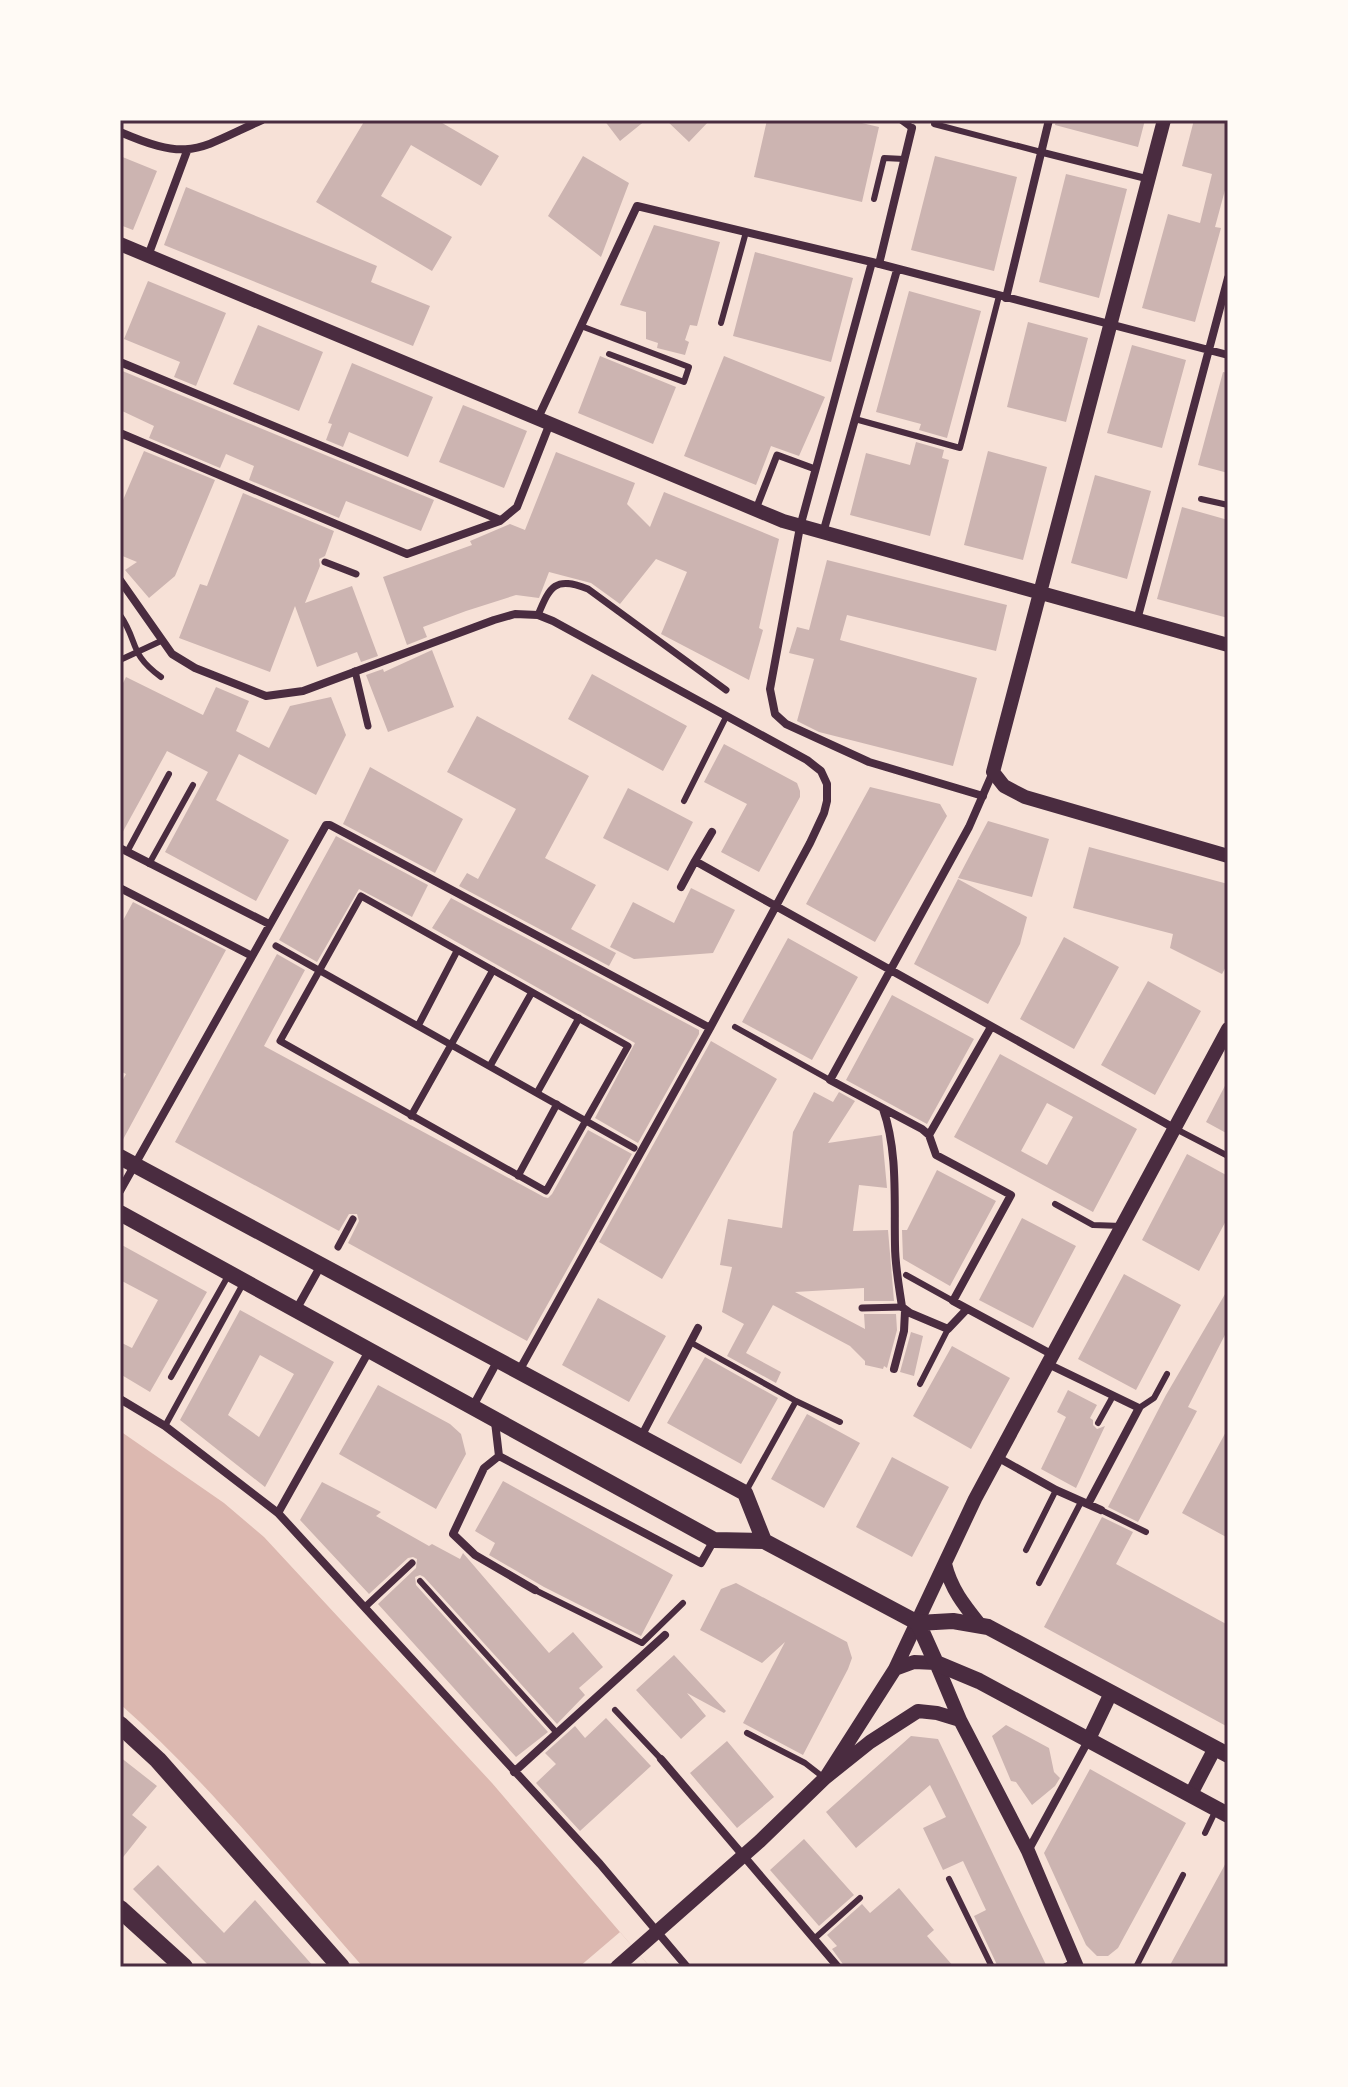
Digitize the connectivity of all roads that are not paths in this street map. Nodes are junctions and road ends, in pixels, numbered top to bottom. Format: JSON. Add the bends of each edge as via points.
{"nodes":[{"id":1,"x":262,"y":120,"type":"edge"},
{"id":2,"x":901,"y":120,"type":"edge"},
{"id":3,"x":1049,"y":120,"type":"edge"},
{"id":4,"x":1164,"y":120,"type":"edge"},
{"id":5,"x":912,"y":124,"type":"edge"},
{"id":6,"x":934,"y":124,"type":"dead end"},
{"id":7,"x":120,"y":132,"type":"edge"},
{"id":8,"x":187,"y":151,"type":"junction"},
{"id":9,"x":1041,"y":152,"type":"junction"},
{"id":10,"x":904,"y":159,"type":"junction"},
{"id":11,"x":1148,"y":179,"type":"junction"},
{"id":12,"x":874,"y":199,"type":"dead end"},
{"id":13,"x":746,"y":232,"type":"junction"},
{"id":14,"x":120,"y":244,"type":"edge"},
{"id":15,"x":148,"y":256,"type":"junction"},
{"id":16,"x":875,"y":263,"type":"junction"},
{"id":17,"x":897,"y":270,"type":"junction"},
{"id":18,"x":1228,"y":278,"type":"edge"},
{"id":19,"x":1003,"y":297,"type":"junction"},
{"id":20,"x":721,"y":323,"type":"dead end"},
{"id":21,"x":1110,"y":324,"type":"junction"},
{"id":22,"x":581,"y":326,"type":"junction"},
{"id":23,"x":1209,"y":349,"type":"junction"},
{"id":24,"x":609,"y":354,"type":"dead end"},
{"id":25,"x":1228,"y":355,"type":"edge"},
{"id":26,"x":120,"y":362,"type":"edge"},
{"id":27,"x":855,"y":419,"type":"junction"},
{"id":28,"x":544,"y":420,"type":"junction"},
{"id":29,"x":120,"y":433,"type":"edge"},
{"id":30,"x":815,"y":469,"type":"junction"},
{"id":31,"x":1201,"y":499,"type":"dead end"},
{"id":32,"x":1228,"y":505,"type":"edge"},
{"id":33,"x":756,"y":509,"type":"junction"},
{"id":34,"x":500,"y":521,"type":"junction"},
{"id":35,"x":800,"y":527,"type":"junction"},
{"id":36,"x":823,"y":534,"type":"junction"},
{"id":37,"x":325,"y":562,"type":"dead end"},
{"id":38,"x":356,"y":574,"type":"dead end"},
{"id":39,"x":120,"y":580,"type":"edge"},
{"id":40,"x":1040,"y":594,"type":"junction"},
{"id":41,"x":120,"y":615,"type":"edge"},
{"id":42,"x":538,"y":615,"type":"junction"},
{"id":43,"x":1137,"y":620,"type":"junction"},
{"id":44,"x":161,"y":641,"type":"junction"},
{"id":45,"x":1228,"y":645,"type":"edge"},
{"id":46,"x":136,"y":654,"type":"junction"},
{"id":47,"x":120,"y":660,"type":"edge"},
{"id":48,"x":355,"y":671,"type":"junction"},
{"id":49,"x":161,"y":677,"type":"dead end"},
{"id":50,"x":726,"y":690,"type":"dead end"},
{"id":51,"x":726,"y":717,"type":"junction"},
{"id":52,"x":368,"y":726,"type":"dead end"},
{"id":53,"x":993,"y":772,"type":"junction"},
{"id":54,"x":169,"y":774,"type":"dead end"},
{"id":55,"x":193,"y":785,"type":"dead end"},
{"id":56,"x":983,"y":796,"type":"junction"},
{"id":57,"x":684,"y":801,"type":"dead end"},
{"id":58,"x":712,"y":832,"type":"dead end"},
{"id":59,"x":124,"y":850,"type":"edge"},
{"id":60,"x":1228,"y":856,"type":"edge"},
{"id":61,"x":695,"y":861,"type":"junction"},
{"id":62,"x":149,"y":864,"type":"junction"},
{"id":63,"x":681,"y":887,"type":"dead end"},
{"id":64,"x":120,"y":888,"type":"edge"},
{"id":65,"x":775,"y":906,"type":"junction"},
{"id":66,"x":269,"y":924,"type":"junction"},
{"id":67,"x":276,"y":946,"type":"dead end"},
{"id":68,"x":457,"y":951,"type":"junction"},
{"id":69,"x":252,"y":956,"type":"junction"},
{"id":70,"x":318,"y":970,"type":"junction"},
{"id":71,"x":493,"y":970,"type":"junction"},
{"id":72,"x":889,"y":970,"type":"junction"},
{"id":73,"x":532,"y":992,"type":"junction"},
{"id":74,"x":579,"y":1018,"type":"junction"},
{"id":75,"x":418,"y":1026,"type":"junction"},
{"id":76,"x":735,"y":1027,"type":"dead end"},
{"id":77,"x":991,"y":1027,"type":"junction"},
{"id":78,"x":710,"y":1028,"type":"junction"},
{"id":79,"x":1228,"y":1029,"type":"edge"},
{"id":80,"x":451,"y":1044,"type":"junction"},
{"id":81,"x":490,"y":1066,"type":"junction"},
{"id":82,"x":830,"y":1080,"type":"junction"},
{"id":83,"x":537,"y":1093,"type":"junction"},
{"id":84,"x":557,"y":1104,"type":"junction"},
{"id":85,"x":883,"y":1109,"type":"junction"},
{"id":86,"x":411,"y":1116,"type":"junction"},
{"id":87,"x":586,"y":1121,"type":"junction"},
{"id":88,"x":1174,"y":1128,"type":"junction"},
{"id":89,"x":929,"y":1135,"type":"junction"},
{"id":90,"x":634,"y":1148,"type":"dead end"},
{"id":91,"x":1228,"y":1156,"type":"edge"},
{"id":92,"x":120,"y":1157,"type":"edge"},
{"id":93,"x":136,"y":1166,"type":"junction"},
{"id":94,"x":518,"y":1176,"type":"junction"},
{"id":95,"x":120,"y":1191,"type":"edge"},
{"id":96,"x":1055,"y":1204,"type":"dead end"},
{"id":97,"x":120,"y":1213,"type":"edge"},
{"id":98,"x":353,"y":1219,"type":"dead end"},
{"id":99,"x":1122,"y":1226,"type":"junction"},
{"id":100,"x":338,"y":1247,"type":"dead end"},
{"id":101,"x":320,"y":1267,"type":"junction"},
{"id":102,"x":906,"y":1275,"type":"dead end"},
{"id":103,"x":237,"y":1278,"type":"junction"},
{"id":104,"x":953,"y":1301,"type":"junction"},
{"id":105,"x":862,"y":1308,"type":"dead end"},
{"id":106,"x":904,"y":1309,"type":"junction"},
{"id":107,"x":967,"y":1309,"type":"junction"},
{"id":108,"x":296,"y":1311,"type":"junction"},
{"id":109,"x":698,"y":1328,"type":"dead end"},
{"id":110,"x":948,"y":1329,"type":"junction"},
{"id":111,"x":690,"y":1342,"type":"junction"},
{"id":112,"x":369,"y":1351,"type":"junction"},
{"id":113,"x":1050,"y":1359,"type":"junction"},
{"id":114,"x":498,"y":1360,"type":"junction"},
{"id":115,"x":894,"y":1369,"type":"dead end"},
{"id":116,"x":519,"y":1371,"type":"junction"},
{"id":117,"x":1167,"y":1374,"type":"dead end"},
{"id":118,"x":171,"y":1377,"type":"dead end"},
{"id":119,"x":920,"y":1384,"type":"dead end"},
{"id":120,"x":1113,"y":1396,"type":"junction"},
{"id":121,"x":120,"y":1399,"type":"edge"},
{"id":122,"x":796,"y":1401,"type":"junction"},
{"id":123,"x":472,"y":1408,"type":"junction"},
{"id":124,"x":1139,"y":1408,"type":"junction"},
{"id":125,"x":495,"y":1421,"type":"junction"},
{"id":126,"x":840,"y":1422,"type":"dead end"},
{"id":127,"x":1098,"y":1423,"type":"dead end"},
{"id":128,"x":165,"y":1426,"type":"junction"},
{"id":129,"x":642,"y":1435,"type":"junction"},
{"id":130,"x":499,"y":1456,"type":"junction"},
{"id":131,"x":997,"y":1457,"type":"junction"},
{"id":132,"x":1056,"y":1490,"type":"junction"},
{"id":133,"x":745,"y":1493,"type":"junction"},
{"id":134,"x":1085,"y":1503,"type":"junction"},
{"id":135,"x":1101,"y":1510,"type":"joint"},
{"id":136,"x":278,"y":1513,"type":"junction"},
{"id":137,"x":1146,"y":1532,"type":"dead end"},
{"id":138,"x":714,"y":1540,"type":"junction"},
{"id":139,"x":764,"y":1541,"type":"junction"},
{"id":140,"x":1026,"y":1550,"type":"dead end"},
{"id":141,"x":412,"y":1563,"type":"dead end"},
{"id":142,"x":945,"y":1563,"type":"junction"},
{"id":143,"x":420,"y":1581,"type":"dead end"},
{"id":144,"x":1039,"y":1583,"type":"dead end"},
{"id":145,"x":535,"y":1590,"type":"joint"},
{"id":146,"x":683,"y":1603,"type":"dead end"},
{"id":147,"x":365,"y":1607,"type":"junction"},
{"id":148,"x":918,"y":1623,"type":"junction"},
{"id":149,"x":980,"y":1625,"type":"junction"},
{"id":150,"x":665,"y":1635,"type":"dead end"},
{"id":151,"x":936,"y":1663,"type":"junction"},
{"id":152,"x":895,"y":1669,"type":"junction"},
{"id":153,"x":1111,"y":1693,"type":"junction"},
{"id":154,"x":615,"y":1710,"type":"dead end"},
{"id":155,"x":960,"y":1720,"type":"junction"},
{"id":156,"x":120,"y":1725,"type":"edge"},
{"id":157,"x":557,"y":1733,"type":"junction"},
{"id":158,"x":747,"y":1733,"type":"dead end"},
{"id":159,"x":1088,"y":1741,"type":"junction"},
{"id":160,"x":1222,"y":1751,"type":"edge"},
{"id":161,"x":661,"y":1759,"type":"joint"},
{"id":162,"x":514,"y":1772,"type":"junction"},
{"id":163,"x":826,"y":1778,"type":"junction"},
{"id":164,"x":1191,"y":1794,"type":"junction"},
{"id":165,"x":1222,"y":1812,"type":"edge"},
{"id":166,"x":1205,"y":1833,"type":"dead end"},
{"id":167,"x":1028,"y":1851,"type":"junction"},
{"id":168,"x":742,"y":1856,"type":"junction"},
{"id":169,"x":1183,"y":1875,"type":"dead end"},
{"id":170,"x":949,"y":1879,"type":"dead end"},
{"id":171,"x":860,"y":1898,"type":"dead end"},
{"id":172,"x":120,"y":1909,"type":"edge"},
{"id":173,"x":658,"y":1930,"type":"junction"},
{"id":174,"x":814,"y":1939,"type":"junction"},
{"id":175,"x":1072,"y":1965,"type":"edge"},
{"id":176,"x":184,"y":1967,"type":"edge"},
{"id":177,"x":341,"y":1967,"type":"edge"},
{"id":178,"x":617,"y":1967,"type":"edge"},
{"id":179,"x":687,"y":1967,"type":"edge"},
{"id":180,"x":838,"y":1967,"type":"edge"},
{"id":181,"x":992,"y":1967,"type":"edge"},
{"id":182,"x":1136,"y":1967,"type":"edge"}],
"edges":[{"from":1,"to":8,"type":"street"},
{"from":2,"to":5,"type":"street"},
{"from":3,"to":9,"type":"street"},
{"from":4,"to":11,"type":"street"},
{"from":5,"to":10,"type":"street"},
{"from":6,"to":9,"type":"lane"},
{"from":7,"to":8,"type":"street","via":[[166,150]]},
{"from":8,"to":15,"type":"street"},
{"from":9,"to":11,"type":"street"},
{"from":9,"to":19,"type":"street"},
{"from":10,"to":12,"type":"lane","via":[[884,158]]},
{"from":10,"to":16,"type":"street"},
{"from":11,"to":21,"type":"street"},
{"from":13,"to":16,"type":"street"},
{"from":13,"to":20,"type":"lane"},
{"from":13,"to":22,"type":"street","via":[[637,206]]},
{"from":14,"to":15,"type":"street"},
{"from":15,"to":28,"type":"street"},
{"from":16,"to":17,"type":"street"},
{"from":16,"to":30,"type":"street"},
{"from":17,"to":19,"type":"street"},
{"from":17,"to":27,"type":"street"},
{"from":18,"to":23,"type":"street"},
{"from":19,"to":21,"type":"street"},
{"from":19,"to":27,"type":"lane","via":[[960,448]]},
{"from":21,"to":23,"type":"street"},
{"from":21,"to":40,"type":"street"},
{"from":22,"to":24,"type":"lane","via":[[689,367],[684,382]]},
{"from":22,"to":28,"type":"street"},
{"from":23,"to":25,"type":"street"},
{"from":23,"to":43,"type":"street"},
{"from":26,"to":34,"type":"street"},
{"from":27,"to":36,"type":"street"},
{"from":28,"to":33,"type":"street"},
{"from":28,"to":34,"type":"street","via":[[517,507]]},
{"from":29,"to":34,"type":"street","via":[[407,554]]},
{"from":30,"to":33,"type":"street","via":[[777,455]]},
{"from":30,"to":35,"type":"street"},
{"from":31,"to":32,"type":"lane"},
{"from":33,"to":35,"type":"street"},
{"from":35,"to":36,"type":"street"},
{"from":35,"to":56,"type":"street","via":[[770,689],[775,714],[869,762]]},
{"from":36,"to":40,"type":"street"},
{"from":37,"to":38,"type":"street"},
{"from":39,"to":44,"type":"street"},
{"from":40,"to":43,"type":"street"},
{"from":40,"to":53,"type":"street"},
{"from":41,"to":46,"type":"lane"},
{"from":42,"to":48,"type":"street","via":[[494,620]]},
{"from":42,"to":50,"type":"street","via":[[549,590],[560,583],[588,589]]},
{"from":42,"to":51,"type":"street"},
{"from":43,"to":45,"type":"street"},
{"from":44,"to":46,"type":"lane"},
{"from":44,"to":48,"type":"street","via":[[195,668],[266,696],[303,691]]},
{"from":46,"to":47,"type":"lane"},
{"from":46,"to":49,"type":"lane"},
{"from":48,"to":52,"type":"street"},
{"from":51,"to":57,"type":"lane"},
{"from":51,"to":65,"type":"street","via":[[807,760],[827,784],[824,813]]},
{"from":53,"to":56,"type":"street"},
{"from":53,"to":60,"type":"street","via":[[1004,786],[1025,797]]},
{"from":54,"to":59,"type":"lane"},
{"from":55,"to":62,"type":"lane"},
{"from":56,"to":72,"type":"street"},
{"from":58,"to":61,"type":"street"},
{"from":59,"to":62,"type":"street"},
{"from":61,"to":63,"type":"street"},
{"from":61,"to":65,"type":"street"},
{"from":62,"to":66,"type":"street"},
{"from":64,"to":69,"type":"street"},
{"from":65,"to":72,"type":"street"},
{"from":65,"to":78,"type":"street"},
{"from":66,"to":69,"type":"street"},
{"from":66,"to":78,"type":"street","via":[[330,825]]},
{"from":67,"to":70,"type":"street"},
{"from":68,"to":70,"type":"street","via":[[361,896]]},
{"from":68,"to":71,"type":"street"},
{"from":68,"to":75,"type":"street"},
{"from":69,"to":93,"type":"street"},
{"from":70,"to":75,"type":"street"},
{"from":70,"to":86,"type":"street","via":[[280,1041]]},
{"from":71,"to":73,"type":"street"},
{"from":71,"to":80,"type":"street"},
{"from":72,"to":77,"type":"street"},
{"from":72,"to":82,"type":"street"},
{"from":73,"to":74,"type":"street"},
{"from":73,"to":81,"type":"street"},
{"from":74,"to":83,"type":"street"},
{"from":74,"to":87,"type":"street","via":[[628,1046]]},
{"from":75,"to":80,"type":"street"},
{"from":76,"to":82,"type":"lane"},
{"from":77,"to":88,"type":"street"},
{"from":77,"to":89,"type":"street"},
{"from":78,"to":116,"type":"street"},
{"from":79,"to":88,"type":"street"},
{"from":80,"to":81,"type":"street"},
{"from":80,"to":86,"type":"street"},
{"from":81,"to":83,"type":"street"},
{"from":82,"to":85,"type":"street"},
{"from":83,"to":84,"type":"street"},
{"from":84,"to":87,"type":"street"},
{"from":84,"to":94,"type":"street"},
{"from":85,"to":89,"type":"street"},
{"from":85,"to":106,"type":"street","via":[[890,1128],[896,1260]]},
{"from":86,"to":94,"type":"street"},
{"from":87,"to":90,"type":"street"},
{"from":87,"to":94,"type":"street","via":[[546,1191]]},
{"from":88,"to":91,"type":"lane"},
{"from":88,"to":99,"type":"street"},
{"from":89,"to":104,"type":"street","via":[[936,1155],[1011,1195]]},
{"from":92,"to":93,"type":"main road"},
{"from":93,"to":95,"type":"street"},
{"from":93,"to":101,"type":"main road"},
{"from":96,"to":99,"type":"lane","via":[[1093,1225]]},
{"from":97,"to":103,"type":"main road"},
{"from":98,"to":100,"type":"street"},
{"from":99,"to":113,"type":"street"},
{"from":101,"to":108,"type":"street"},
{"from":101,"to":114,"type":"main road"},
{"from":102,"to":104,"type":"lane"},
{"from":103,"to":108,"type":"main road"},
{"from":103,"to":118,"type":"lane"},
{"from":103,"to":128,"type":"lane"},
{"from":104,"to":107,"type":"street"},
{"from":105,"to":106,"type":"street"},
{"from":106,"to":110,"type":"street"},
{"from":106,"to":115,"type":"street"},
{"from":107,"to":110,"type":"street"},
{"from":107,"to":113,"type":"street"},
{"from":108,"to":112,"type":"main road"},
{"from":109,"to":111,"type":"street"},
{"from":110,"to":119,"type":"lane"},
{"from":111,"to":122,"type":"lane"},
{"from":111,"to":129,"type":"street"},
{"from":112,"to":123,"type":"main road"},
{"from":112,"to":136,"type":"street"},
{"from":113,"to":120,"type":"street"},
{"from":113,"to":131,"type":"street"},
{"from":114,"to":116,"type":"main road"},
{"from":114,"to":123,"type":"street"},
{"from":116,"to":129,"type":"main road"},
{"from":117,"to":124,"type":"lane","via":[[1154,1398]]},
{"from":120,"to":124,"type":"street"},
{"from":120,"to":127,"type":"lane"},
{"from":121,"to":128,"type":"street"},
{"from":122,"to":126,"type":"lane"},
{"from":122,"to":133,"type":"lane"},
{"from":123,"to":125,"type":"main road"},
{"from":124,"to":134,"type":"street"},
{"from":125,"to":130,"type":"street"},
{"from":125,"to":138,"type":"main road"},
{"from":128,"to":136,"type":"street"},
{"from":129,"to":133,"type":"main road"},
{"from":130,"to":138,"type":"street","via":[[701,1563]]},
{"from":130,"to":145,"type":"street","via":[[484,1468],[453,1534],[475,1555]]},
{"from":131,"to":132,"type":"street"},
{"from":131,"to":142,"type":"street"},
{"from":132,"to":134,"type":"street"},
{"from":132,"to":140,"type":"lane"},
{"from":133,"to":139,"type":"main road"},
{"from":134,"to":135,"type":"street"},
{"from":134,"to":144,"type":"lane"},
{"from":135,"to":137,"type":"lane"},
{"from":136,"to":147,"type":"street"},
{"from":138,"to":139,"type":"main road"},
{"from":139,"to":148,"type":"main road"},
{"from":141,"to":147,"type":"street"},
{"from":142,"to":148,"type":"street"},
{"from":142,"to":149,"type":"street","via":[[958,1598]]},
{"from":143,"to":157,"type":"lane"},
{"from":145,"to":146,"type":"lane","via":[[642,1643]]},
{"from":147,"to":162,"type":"street"},
{"from":148,"to":149,"type":"main road"},
{"from":148,"to":151,"type":"main road"},
{"from":148,"to":152,"type":"street"},
{"from":149,"to":153,"type":"main road"},
{"from":150,"to":157,"type":"street"},
{"from":151,"to":152,"type":"street","via":[[914,1662]]},
{"from":151,"to":155,"type":"street"},
{"from":151,"to":159,"type":"main road"},
{"from":152,"to":163,"type":"street"},
{"from":153,"to":159,"type":"street"},
{"from":153,"to":160,"type":"main road"},
{"from":154,"to":161,"type":"lane"},
{"from":155,"to":163,"type":"street","via":[[937,1713],[910,1714]]},
{"from":155,"to":167,"type":"street"},
{"from":156,"to":177,"type":"main road","via":[[158,1760]]},
{"from":157,"to":162,"type":"street"},
{"from":158,"to":163,"type":"lane"},
{"from":159,"to":164,"type":"main road"},
{"from":159,"to":167,"type":"street"},
{"from":160,"to":164,"type":"street"},
{"from":161,"to":168,"type":"street"},
{"from":162,"to":173,"type":"street"},
{"from":163,"to":168,"type":"street"},
{"from":164,"to":165,"type":"main road"},
{"from":165,"to":166,"type":"lane"},
{"from":167,"to":175,"type":"street"},
{"from":168,"to":173,"type":"street"},
{"from":168,"to":174,"type":"street"},
{"from":169,"to":182,"type":"lane"},
{"from":170,"to":181,"type":"lane"},
{"from":171,"to":174,"type":"lane"},
{"from":172,"to":176,"type":"main road"},
{"from":173,"to":178,"type":"street"},
{"from":173,"to":179,"type":"street"},
{"from":174,"to":180,"type":"street"}]}
